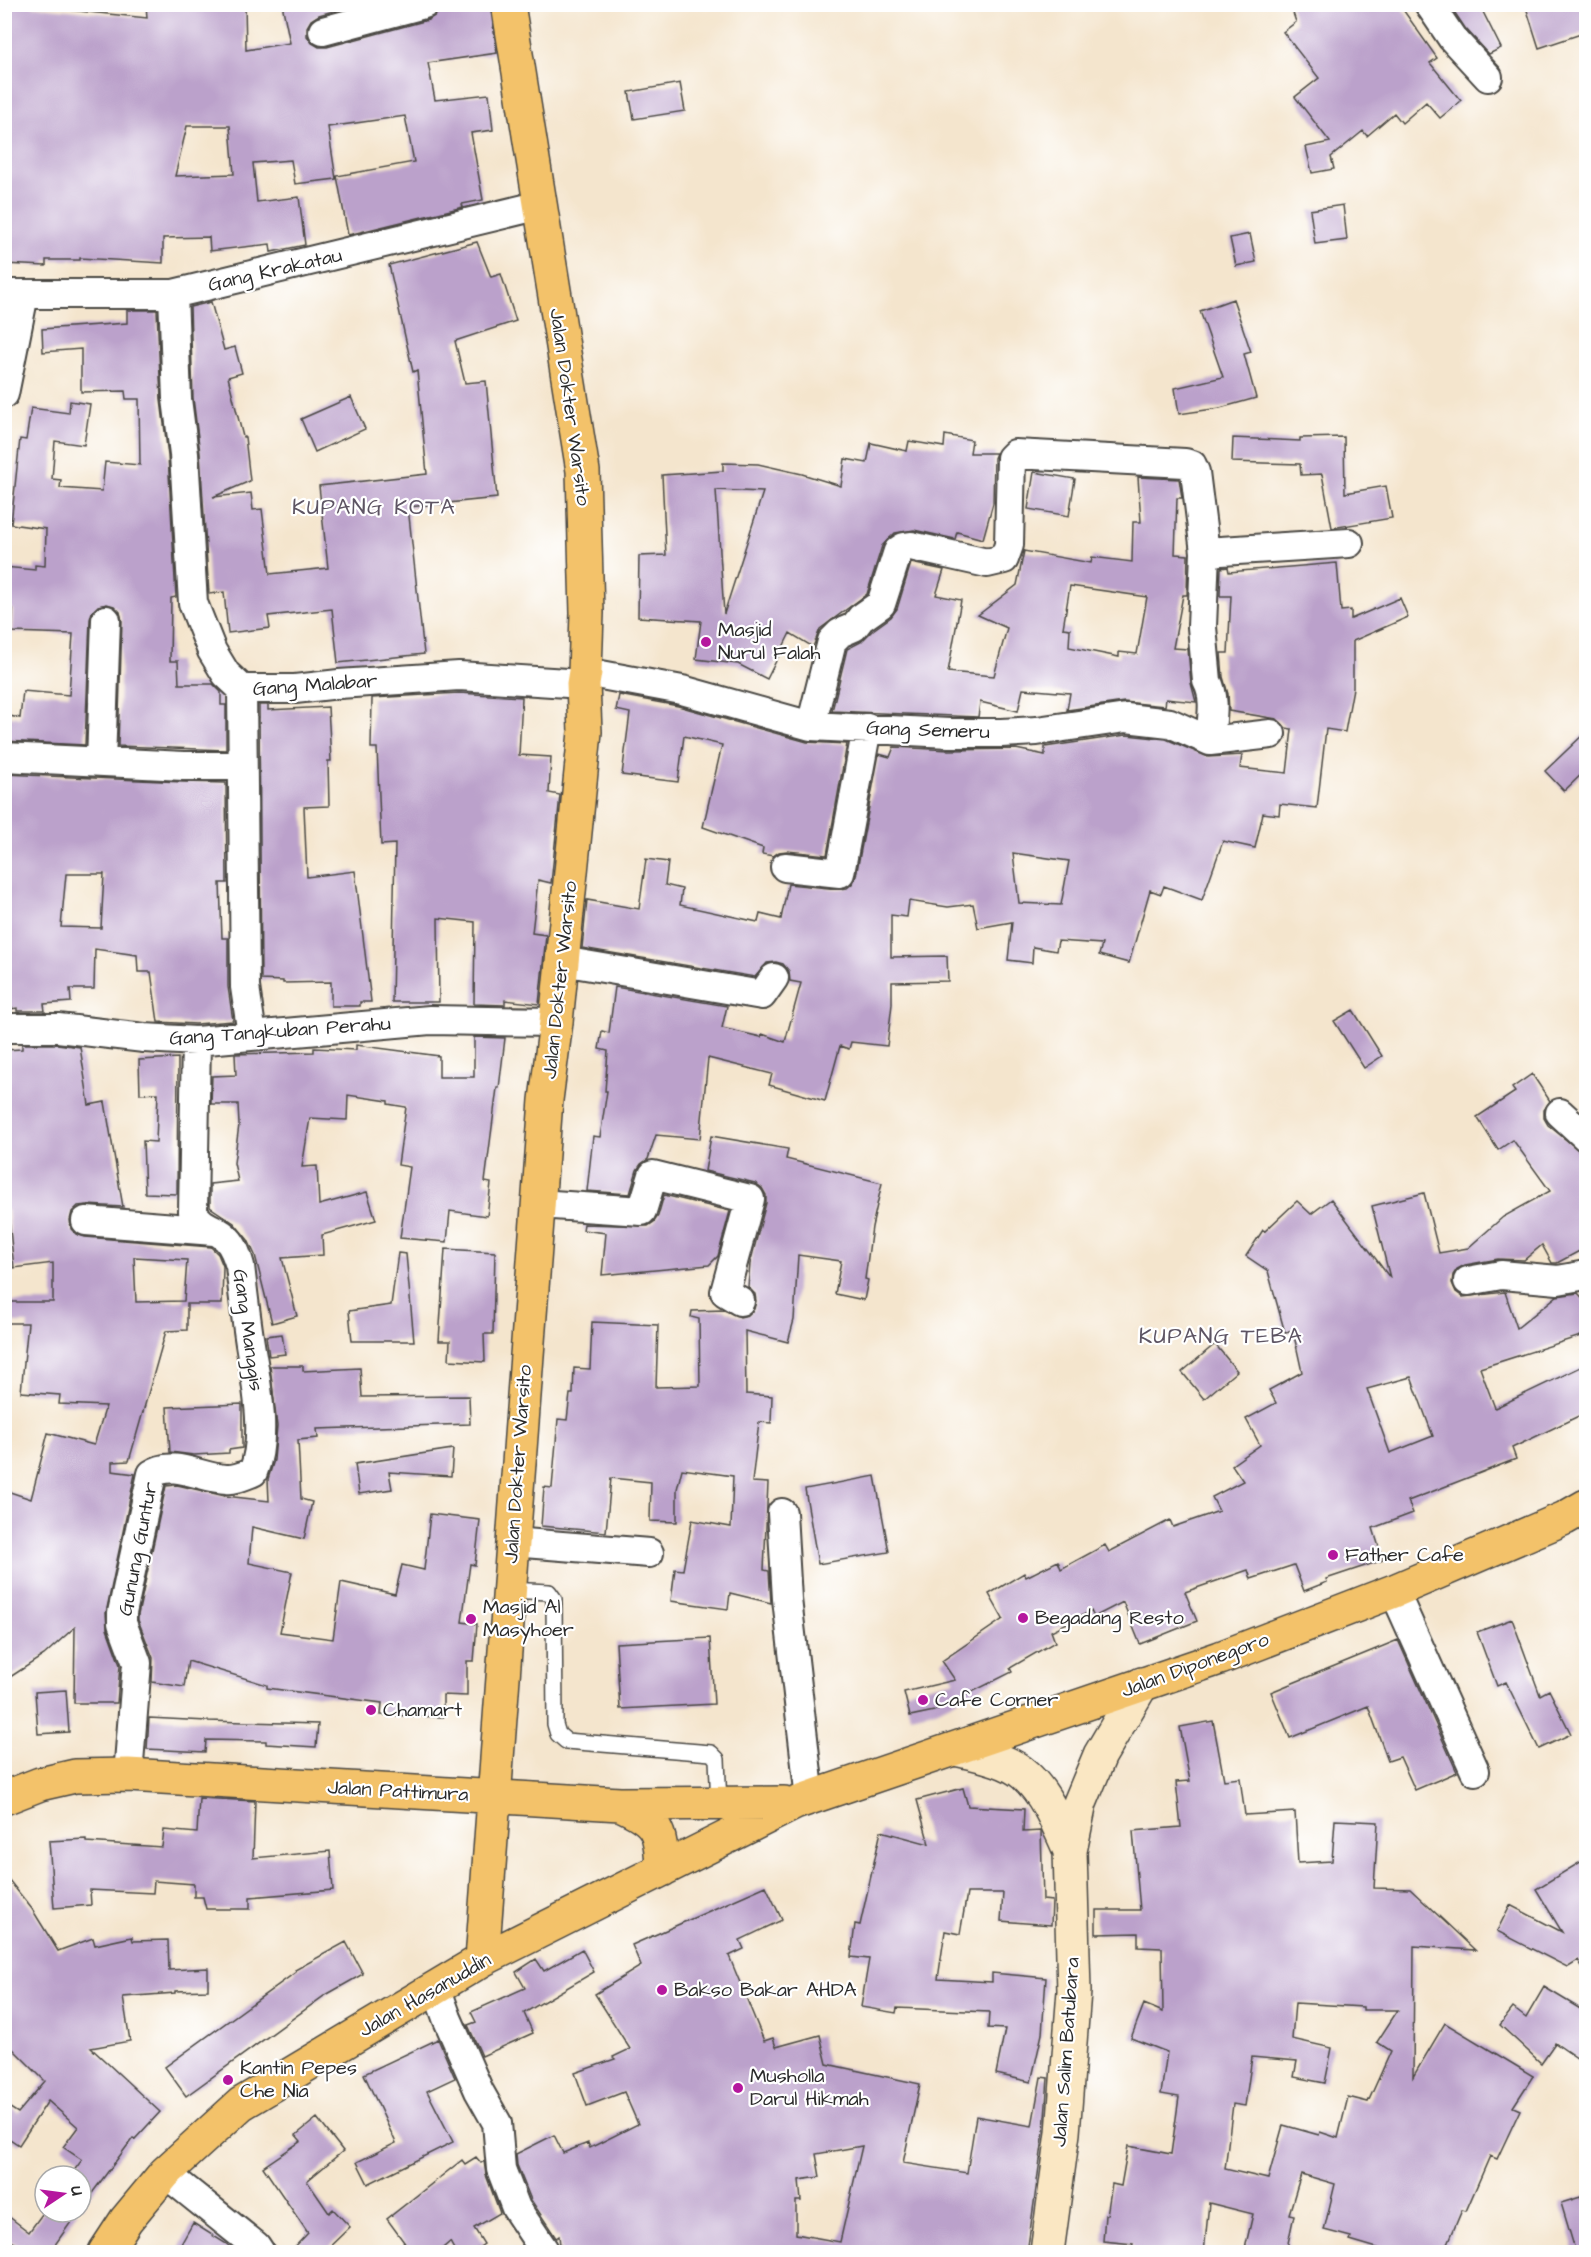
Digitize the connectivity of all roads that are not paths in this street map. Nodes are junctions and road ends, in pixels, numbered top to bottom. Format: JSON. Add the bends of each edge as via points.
{"nodes":[{"id":1,"x":424,"y":4,"type":"edge"},
{"id":2,"x":508,"y":4,"type":"edge"},
{"id":3,"x":1429,"y":4,"type":"edge"},
{"id":4,"x":323,"y":31,"type":"dead end"},
{"id":5,"x":1488,"y":77,"type":"dead end"},
{"id":6,"x":541,"y":205,"type":"junction"},
{"id":7,"x":14,"y":294,"type":"edge"},
{"id":8,"x":173,"y":294,"type":"junction"},
{"id":9,"x":4,"y":394,"type":"edge"},
{"id":10,"x":1349,"y":543,"type":"dead end"},
{"id":11,"x":1205,"y":552,"type":"junction"},
{"id":12,"x":106,"y":620,"type":"dead end"},
{"id":13,"x":584,"y":678,"type":"junction"},
{"id":14,"x":242,"y":689,"type":"junction"},
{"id":15,"x":811,"y":726,"type":"junction"},
{"id":16,"x":867,"y":728,"type":"junction"},
{"id":17,"x":1271,"y":734,"type":"dead end"},
{"id":18,"x":1210,"y":741,"type":"junction"},
{"id":19,"x":4,"y":757,"type":"edge"},
{"id":20,"x":101,"y":762,"type":"junction"},
{"id":21,"x":242,"y":763,"type":"junction"},
{"id":22,"x":785,"y":867,"type":"dead end"},
{"id":23,"x":562,"y":961,"type":"junction"},
{"id":24,"x":774,"y":978,"type":"dead end"},
{"id":25,"x":556,"y":1022,"type":"junction"},
{"id":26,"x":4,"y":1028,"type":"edge"},
{"id":27,"x":252,"y":1035,"type":"junction"},
{"id":28,"x":196,"y":1041,"type":"junction"},
{"id":29,"x":1560,"y":1113,"type":"dead end"},
{"id":30,"x":1587,"y":1137,"type":"edge"},
{"id":31,"x":538,"y":1204,"type":"junction"},
{"id":32,"x":87,"y":1221,"type":"dead end"},
{"id":33,"x":214,"y":1231,"type":"junction"},
{"id":34,"x":1587,"y":1275,"type":"edge"},
{"id":35,"x":1468,"y":1281,"type":"dead end"},
{"id":36,"x":740,"y":1301,"type":"dead end"},
{"id":37,"x":160,"y":1469,"type":"joint"},
{"id":38,"x":1587,"y":1506,"type":"edge"},
{"id":39,"x":782,"y":1513,"type":"dead end"},
{"id":40,"x":512,"y":1542,"type":"junction"},
{"id":41,"x":649,"y":1553,"type":"dead end"},
{"id":42,"x":508,"y":1590,"type":"junction"},
{"id":43,"x":1394,"y":1591,"type":"junction"},
{"id":44,"x":1142,"y":1684,"type":"junction"},
{"id":45,"x":955,"y":1749,"type":"junction"},
{"id":46,"x":1475,"y":1771,"type":"dead end"},
{"id":47,"x":128,"y":1775,"type":"junction"},
{"id":48,"x":494,"y":1797,"type":"junction"},
{"id":49,"x":4,"y":1798,"type":"edge"},
{"id":50,"x":802,"y":1801,"type":"junction"},
{"id":51,"x":620,"y":1804,"type":"junction"},
{"id":52,"x":719,"y":1805,"type":"junction"},
{"id":53,"x":1070,"y":1851,"type":"junction"},
{"id":54,"x":662,"y":1870,"type":"junction"},
{"id":55,"x":482,"y":1960,"type":"junction"},
{"id":56,"x":436,"y":1987,"type":"junction"},
{"id":57,"x":165,"y":2173,"type":"junction"},
{"id":58,"x":105,"y":2253,"type":"edge"},
{"id":59,"x":260,"y":2253,"type":"edge"},
{"id":60,"x":544,"y":2253,"type":"edge"},
{"id":61,"x":1047,"y":2253,"type":"edge"}],
"edges":[{"from":1,"to":4,"type":"street"},
{"from":2,"to":6,"type":"main road","name":"Jalan Dokter Warsito"},
{"from":3,"to":5,"type":"street","via":[[1452,38]]},
{"from":6,"to":8,"type":"street","name":"Gang Krakatau"},
{"from":6,"to":13,"type":"main road","name":"Jalan Dokter Warsito","via":[[583,471],[587,613]]},
{"from":7,"to":8,"type":"street","name":"Gang Krakatau"},
{"from":7,"to":9,"type":"street"},
{"from":8,"to":14,"type":"street","name":"Gang Malabar","via":[[193,603],[212,651],[226,674]]},
{"from":10,"to":11,"type":"street"},
{"from":11,"to":15,"type":"street","via":[[1192,465],[1016,454],[1011,458],[1009,545],[1004,559],[987,563],[911,546],[898,551],[881,604],[832,641]]},
{"from":11,"to":18,"type":"street","via":[[1202,627],[1213,698]]},
{"from":12,"to":20,"type":"street"},
{"from":13,"to":14,"type":"street","name":"Gang Malabar","via":[[459,676],[295,689]]},
{"from":13,"to":15,"type":"street","name":"Gang Semeru","via":[[682,690]]},
{"from":13,"to":23,"type":"main road","name":"Jalan Dokter Warsito","via":[[585,732]]},
{"from":14,"to":21,"type":"street"},
{"from":15,"to":16,"type":"street","name":"Gang Semeru"},
{"from":16,"to":18,"type":"street","name":"Gang Semeru","via":[[1001,733],[1126,718],[1170,723]]},
{"from":16,"to":22,"type":"street","via":[[840,873]]},
{"from":17,"to":18,"type":"street"},
{"from":19,"to":20,"type":"street"},
{"from":20,"to":21,"type":"street","via":[[184,766]]},
{"from":21,"to":27,"type":"street","via":[[245,987]]},
{"from":23,"to":24,"type":"street","via":[[762,995]]},
{"from":23,"to":25,"type":"main road","name":"Jalan Dokter Warsito"},
{"from":25,"to":27,"type":"street","name":"Gang Tangkuban Perahu","via":[[430,1020]]},
{"from":25,"to":31,"type":"main road","name":"Jalan Dokter Warsito"},
{"from":26,"to":28,"type":"street","name":"Gang Tangkuban Perahu","via":[[58,1028]]},
{"from":27,"to":28,"type":"street","name":"Gang Tangkuban Perahu"},
{"from":28,"to":33,"type":"street","name":"Gang Manggis","via":[[193,1212]]},
{"from":29,"to":30,"type":"street"},
{"from":31,"to":36,"type":"street","via":[[642,1211],[652,1175],[750,1199],[724,1292]]},
{"from":31,"to":40,"type":"main road","name":"Jalan Dokter Warsito"},
{"from":32,"to":33,"type":"street"},
{"from":33,"to":37,"type":"street","name":"Gang Manggis","via":[[226,1237],[240,1266],[258,1388],[259,1458],[253,1472],[226,1479]]},
{"from":34,"to":35,"type":"street","via":[[1558,1280],[1501,1275]]},
{"from":37,"to":47,"type":"street","name":"Gunung Guntur","via":[[152,1474],[122,1613],[137,1663]]},
{"from":38,"to":43,"type":"main road","name":"Jalan Diponegoro"},
{"from":39,"to":50,"type":"street"},
{"from":40,"to":41,"type":"street"},
{"from":40,"to":42,"type":"main road","name":"Jalan Dokter Warsito"},
{"from":42,"to":48,"type":"main road","name":"Jalan Dokter Warsito"},
{"from":42,"to":52,"type":"lane","via":[[549,1592],[554,1599],[558,1734],[566,1741],[711,1753],[717,1760]]},
{"from":43,"to":44,"type":"main road","name":"Jalan Diponegoro"},
{"from":43,"to":46,"type":"street"},
{"from":44,"to":45,"type":"main road","name":"Jalan Diponegoro"},
{"from":44,"to":53,"type":"street","via":[[1100,1755],[1080,1803]]},
{"from":45,"to":50,"type":"main road","name":"Jalan Diponegoro"},
{"from":45,"to":53,"type":"street","via":[[990,1757],[1024,1774],[1051,1807]]},
{"from":47,"to":48,"type":"main road","name":"Jalan Pattimura"},
{"from":47,"to":49,"type":"main road","name":"Jalan Pattimura","via":[[75,1776]]},
{"from":48,"to":51,"type":"main road","name":"Jalan Pattimura"},
{"from":48,"to":55,"type":"main road","name":"Jalan Dokter Warsito"},
{"from":50,"to":52,"type":"main road","name":"Jalan Pattimura"},
{"from":50,"to":54,"type":"main road","name":"Jalan Hasanuddin"},
{"from":51,"to":52,"type":"main road","name":"Jalan Pattimura"},
{"from":51,"to":54,"type":"main road","via":[[654,1824],[660,1840]]},
{"from":53,"to":61,"type":"street","name":"Jalan Salim Batubara","via":[[1074,1991],[1063,2133]]},
{"from":54,"to":55,"type":"main road","name":"Jalan Hasanuddin"},
{"from":55,"to":56,"type":"main road","name":"Jalan Hasanuddin"},
{"from":56,"to":57,"type":"main road","name":"Jalan Hasanuddin","via":[[241,2104]]},
{"from":56,"to":60,"type":"street","via":[[478,2091],[497,2123],[501,2169],[516,2208]]},
{"from":57,"to":58,"type":"main road","name":"Jalan Hasanuddin"},
{"from":57,"to":59,"type":"street"}]}
